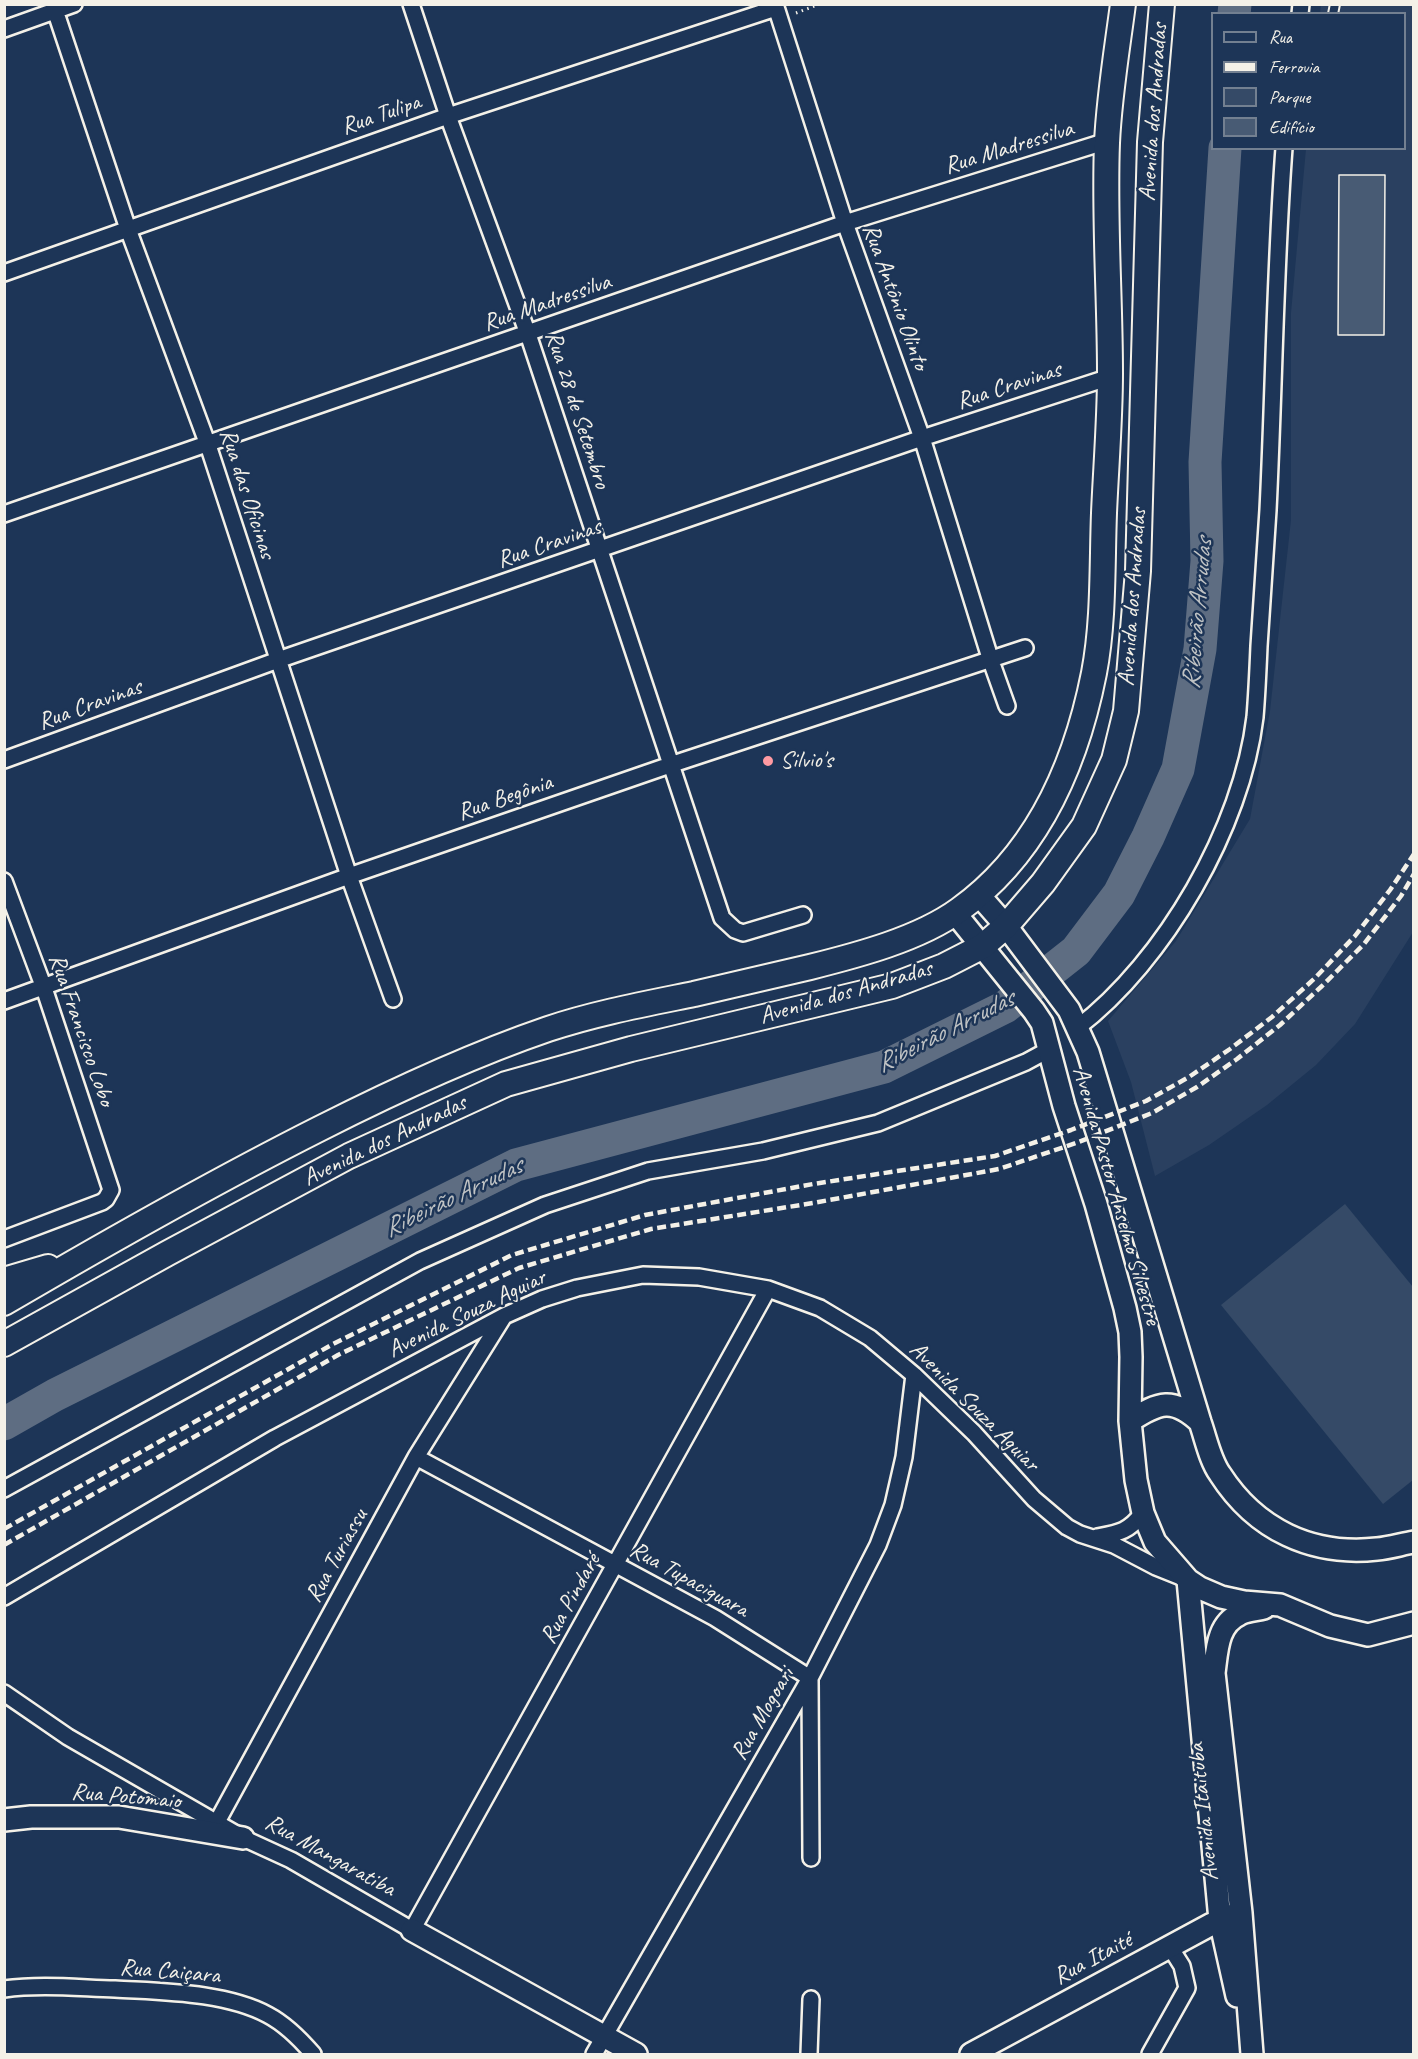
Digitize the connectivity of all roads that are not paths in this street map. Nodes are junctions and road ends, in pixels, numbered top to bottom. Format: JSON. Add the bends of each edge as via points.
{"nodes":[{"id":1,"x":74,"y":4,"type":"edge"},
{"id":2,"x":411,"y":4,"type":"edge"},
{"id":3,"x":1123,"y":4,"type":"edge"},
{"id":4,"x":1162,"y":4,"type":"edge"},
{"id":5,"x":54,"y":8,"type":"edge"},
{"id":6,"x":777,"y":10,"type":"edge"},
{"id":7,"x":4,"y":29,"type":"edge"},
{"id":8,"x":448,"y":116,"type":"junction"},
{"id":9,"x":1107,"y":141,"type":"junction"},
{"id":10,"x":1284,"y":150,"type":"edge"},
{"id":11,"x":845,"y":224,"type":"junction"},
{"id":12,"x":128,"y":229,"type":"junction"},
{"id":13,"x":4,"y":273,"type":"edge"},
{"id":14,"x":528,"y":334,"type":"junction"},
{"id":15,"x":1110,"y":377,"type":"junction"},
{"id":16,"x":922,"y":438,"type":"junction"},
{"id":17,"x":208,"y":445,"type":"junction"},
{"id":18,"x":4,"y":514,"type":"edge"},
{"id":19,"x":600,"y":550,"type":"junction"},
{"id":20,"x":1024,"y":648,"type":"dead end"},
{"id":21,"x":278,"y":660,"type":"junction"},
{"id":22,"x":991,"y":661,"type":"junction"},
{"id":23,"x":1007,"y":706,"type":"dead end"},
{"id":24,"x":4,"y":760,"type":"edge"},
{"id":25,"x":670,"y":765,"type":"junction"},
{"id":26,"x":349,"y":876,"type":"junction"},
{"id":27,"x":4,"y":881,"type":"edge"},
{"id":28,"x":978,"y":894,"type":"junction"},
{"id":29,"x":955,"y":913,"type":"junction"},
{"id":30,"x":804,"y":915,"type":"dead end"},
{"id":31,"x":1012,"y":934,"type":"junction"},
{"id":32,"x":989,"y":953,"type":"junction"},
{"id":33,"x":44,"y":988,"type":"junction"},
{"id":34,"x":393,"y":999,"type":"dead end"},
{"id":35,"x":4,"y":1001,"type":"edge"},
{"id":36,"x":1073,"y":1019,"type":"junction"},
{"id":37,"x":1050,"y":1049,"type":"junction"},
{"id":38,"x":4,"y":1239,"type":"edge"},
{"id":39,"x":85,"y":1255,"type":"junction"},
{"id":40,"x":4,"y":1280,"type":"edge"},
{"id":41,"x":768,"y":1289,"type":"junction"},
{"id":42,"x":4,"y":1303,"type":"edge"},
{"id":43,"x":504,"y":1316,"type":"junction"},
{"id":44,"x":4,"y":1344,"type":"edge"},
{"id":45,"x":914,"y":1375,"type":"junction"},
{"id":46,"x":1130,"y":1421,"type":"junction"},
{"id":47,"x":1200,"y":1422,"type":"junction"},
{"id":48,"x":416,"y":1457,"type":"junction"},
{"id":49,"x":4,"y":1489,"type":"edge"},
{"id":50,"x":1143,"y":1513,"type":"junction"},
{"id":51,"x":1094,"y":1538,"type":"junction"},
{"id":52,"x":1413,"y":1542,"type":"edge"},
{"id":53,"x":616,"y":1564,"type":"junction"},
{"id":54,"x":1188,"y":1580,"type":"junction"},
{"id":55,"x":4,"y":1597,"type":"edge"},
{"id":56,"x":1280,"y":1605,"type":"junction"},
{"id":57,"x":1413,"y":1626,"type":"edge"},
{"id":58,"x":810,"y":1678,"type":"junction"},
{"id":59,"x":4,"y":1693,"type":"edge"},
{"id":60,"x":4,"y":1820,"type":"edge"},
{"id":61,"x":217,"y":1822,"type":"junction"},
{"id":62,"x":243,"y":1838,"type":"junction"},
{"id":63,"x":811,"y":1858,"type":"dead end"},
{"id":64,"x":1241,"y":1913,"type":"junction"},
{"id":65,"x":1220,"y":1920,"type":"junction"},
{"id":66,"x":412,"y":1930,"type":"junction"},
{"id":67,"x":1170,"y":1947,"type":"junction"},
{"id":68,"x":4,"y":1989,"type":"edge"},
{"id":69,"x":811,"y":1999,"type":"dead end"},
{"id":70,"x":599,"y":2046,"type":"edge"},
{"id":71,"x":313,"y":2055,"type":"edge"},
{"id":72,"x":636,"y":2055,"type":"edge"},
{"id":73,"x":809,"y":2055,"type":"edge"},
{"id":74,"x":971,"y":2055,"type":"edge"},
{"id":75,"x":1150,"y":2055,"type":"edge"},
{"id":76,"x":1251,"y":2055,"type":"edge"}],
"edges":[{"from":1,"to":5,"type":"street"},
{"from":2,"to":8,"type":"street","name":"Rua 28 de Setembro"},
{"from":3,"to":9,"type":"main road","name":"Avenida dos Andradas"},
{"from":4,"to":31,"type":"main road","name":"Avenida dos Andradas","via":[[1150,142],[1138,571],[1126,711],[1114,760],[1100,794]]},
{"from":5,"to":7,"type":"street"},
{"from":5,"to":12,"type":"street","name":"Rua das Oficinas"},
{"from":6,"to":8,"type":"street","name":"Rua Tulipa"},
{"from":6,"to":11,"type":"street","name":"Rua Antônio Olinto"},
{"from":8,"to":12,"type":"street","name":"Rua Tulipa"},
{"from":8,"to":14,"type":"street","name":"Rua 28 de Setembro"},
{"from":9,"to":11,"type":"street","name":"Rua Madressilva"},
{"from":9,"to":15,"type":"main road","name":"Avenida dos Andradas"},
{"from":10,"to":36,"type":"street","via":[[1265,552],[1255,718],[1248,751],[1227,819],[1207,866],[1180,912],[1144,964],[1113,997]]},
{"from":11,"to":14,"type":"street","name":"Rua Madressilva"},
{"from":11,"to":16,"type":"street","name":"Rua Antônio Olinto"},
{"from":12,"to":13,"type":"street","name":"Rua Tulipa"},
{"from":12,"to":17,"type":"street","name":"Rua das Oficinas"},
{"from":14,"to":17,"type":"street","name":"Rua Madressilva"},
{"from":14,"to":19,"type":"street","name":"Rua 28 de Setembro"},
{"from":15,"to":16,"type":"street","name":"Rua Cravinas"},
{"from":15,"to":28,"type":"main road","name":"Avenida dos Andradas","via":[[1100,622],[1095,668],[1078,742],[1051,803],[1032,833],[1007,866]]},
{"from":16,"to":19,"type":"street","name":"Rua Cravinas"},
{"from":16,"to":22,"type":"street","name":"Rua Antônio Olinto"},
{"from":17,"to":18,"type":"street","name":"Rua Madressilva"},
{"from":17,"to":21,"type":"street","name":"Rua das Oficinas"},
{"from":19,"to":21,"type":"street","name":"Rua Cravinas"},
{"from":19,"to":25,"type":"street","name":"Rua 28 de Setembro"},
{"from":20,"to":22,"type":"street","name":"Rua Begônia"},
{"from":21,"to":24,"type":"street","name":"Rua Cravinas"},
{"from":21,"to":26,"type":"street","name":"Rua das Oficinas"},
{"from":22,"to":23,"type":"street","name":"Rua Antônio Olinto"},
{"from":22,"to":25,"type":"street","name":"Rua Begônia"},
{"from":25,"to":26,"type":"street","name":"Rua Begônia"},
{"from":25,"to":30,"type":"street","name":"Rua 28 de Setembro","via":[[722,918],[743,933]]},
{"from":26,"to":33,"type":"street","name":"Rua Begônia"},
{"from":26,"to":34,"type":"street","name":"Rua das Oficinas"},
{"from":27,"to":33,"type":"street","name":"Rua Francisco Lobo"},
{"from":28,"to":29,"type":"main road","name":"Avenida dos Andradas"},
{"from":28,"to":31,"type":"main road","name":"Avenida Pastor Anselmo Silvestre"},
{"from":29,"to":32,"type":"main road","name":"Avenida Pastor Anselmo Silvestre"},
{"from":29,"to":39,"type":"main road","name":"Avenida dos Andradas","via":[[860,954],[607,1012],[499,1046],[404,1086]]},
{"from":31,"to":32,"type":"main road","name":"Avenida dos Andradas"},
{"from":31,"to":36,"type":"main road","name":"Avenida Pastor Anselmo Silvestre"},
{"from":32,"to":37,"type":"main road","name":"Avenida Pastor Anselmo Silvestre","via":[[1042,1023]]},
{"from":32,"to":44,"type":"main road","name":"Avenida dos Andradas","via":[[892,986],[631,1048],[506,1084],[349,1155]]},
{"from":33,"to":35,"type":"street","name":"Rua Begônia"},
{"from":33,"to":38,"type":"street","name":"Rua Francisco Lobo","via":[[110,1185],[109,1194],[102,1202]]},
{"from":36,"to":47,"type":"main road","name":"Avenida Pastor Anselmo Silvestre","via":[[1088,1052]]},
{"from":37,"to":46,"type":"main road","name":"Avenida Pastor Anselmo Silvestre","via":[[1125,1308],[1130,1332]]},
{"from":37,"to":49,"type":"street","via":[[878,1123],[763,1151],[648,1171],[545,1205],[420,1261]]},
{"from":39,"to":40,"type":"main road"},
{"from":39,"to":42,"type":"main road","name":"Avenida dos Andradas"},
{"from":41,"to":43,"type":"street","name":"Avenida Souza Aguiar","via":[[699,1277],[643,1275],[577,1288]]},
{"from":41,"to":45,"type":"street","name":"Avenida Souza Aguiar","via":[[820,1308],[870,1338]]},
{"from":41,"to":53,"type":"street","name":"Rua Pindaré"},
{"from":43,"to":48,"type":"street","name":"Rua Turiassu"},
{"from":43,"to":55,"type":"street","name":"Avenida Souza Aguiar","via":[[275,1438]]},
{"from":45,"to":51,"type":"street","name":"Avenida Souza Aguiar","via":[[1034,1499],[1067,1527]]},
{"from":45,"to":58,"type":"street","name":"Rua Mogoari","via":[[904,1457],[893,1505],[878,1545]]},
{"from":46,"to":47,"type":"main road","via":[[1151,1407],[1165,1405],[1188,1411]]},
{"from":46,"to":50,"type":"main road","name":"Avenida Pastor Anselmo Silvestre"},
{"from":47,"to":52,"type":"main road","name":"Avenida Pastor Anselmo Silvestre","via":[[1218,1473],[1238,1499],[1273,1528],[1301,1542],[1335,1550],[1378,1549]]},
{"from":48,"to":53,"type":"street","name":"Rua Tupaciguara"},
{"from":48,"to":61,"type":"street","name":"Rua Turiassu"},
{"from":50,"to":51,"type":"street","via":[[1133,1526]]},
{"from":50,"to":54,"type":"main road","name":"Avenida Pastor Anselmo Silvestre","via":[[1155,1542]]},
{"from":51,"to":54,"type":"street","name":"Avenida Souza Aguiar"},
{"from":53,"to":58,"type":"street","name":"Rua Tupaciguara","via":[[715,1617]]},
{"from":53,"to":66,"type":"street","name":"Rua Pindaré"},
{"from":54,"to":56,"type":"main road","via":[[1221,1597]]},
{"from":54,"to":65,"type":"main road","name":"Avenida Itaituba"},
{"from":56,"to":57,"type":"main road","via":[[1330,1626],[1368,1635]]},
{"from":56,"to":64,"type":"main road","name":"Avenida Itaituba","via":[[1240,1613],[1226,1624],[1214,1673]]},
{"from":58,"to":63,"type":"street"},
{"from":58,"to":70,"type":"street","name":"Rua Mogoari"},
{"from":59,"to":61,"type":"street","name":"Rua Mangaratiba","via":[[68,1737]]},
{"from":60,"to":62,"type":"main road","name":"Rua Potomaio","via":[[119,1817]]},
{"from":61,"to":62,"type":"street","name":"Rua Mangaratiba"},
{"from":62,"to":66,"type":"street","name":"Rua Mangaratiba","via":[[291,1860]]},
{"from":64,"to":65,"type":"main road","name":"Rua Itaité"},
{"from":64,"to":76,"type":"main road","name":"Avenida Itaituba"},
{"from":65,"to":67,"type":"main road","name":"Rua Itaité"},
{"from":65,"to":76,"type":"main road","name":"Avenida Itaituba"},
{"from":66,"to":70,"type":"main road","name":"Rua Mangaratiba"},
{"from":67,"to":74,"type":"main road","name":"Rua Itaité"},
{"from":67,"to":75,"type":"street","via":[[1182,1966],[1187,1988]]},
{"from":68,"to":71,"type":"street","name":"Rua Caiçara","via":[[34,1985],[231,2000],[269,2015]]},
{"from":69,"to":73,"type":"street"},
{"from":70,"to":72,"type":"main road","name":"Rua Mangaratiba"}]}
